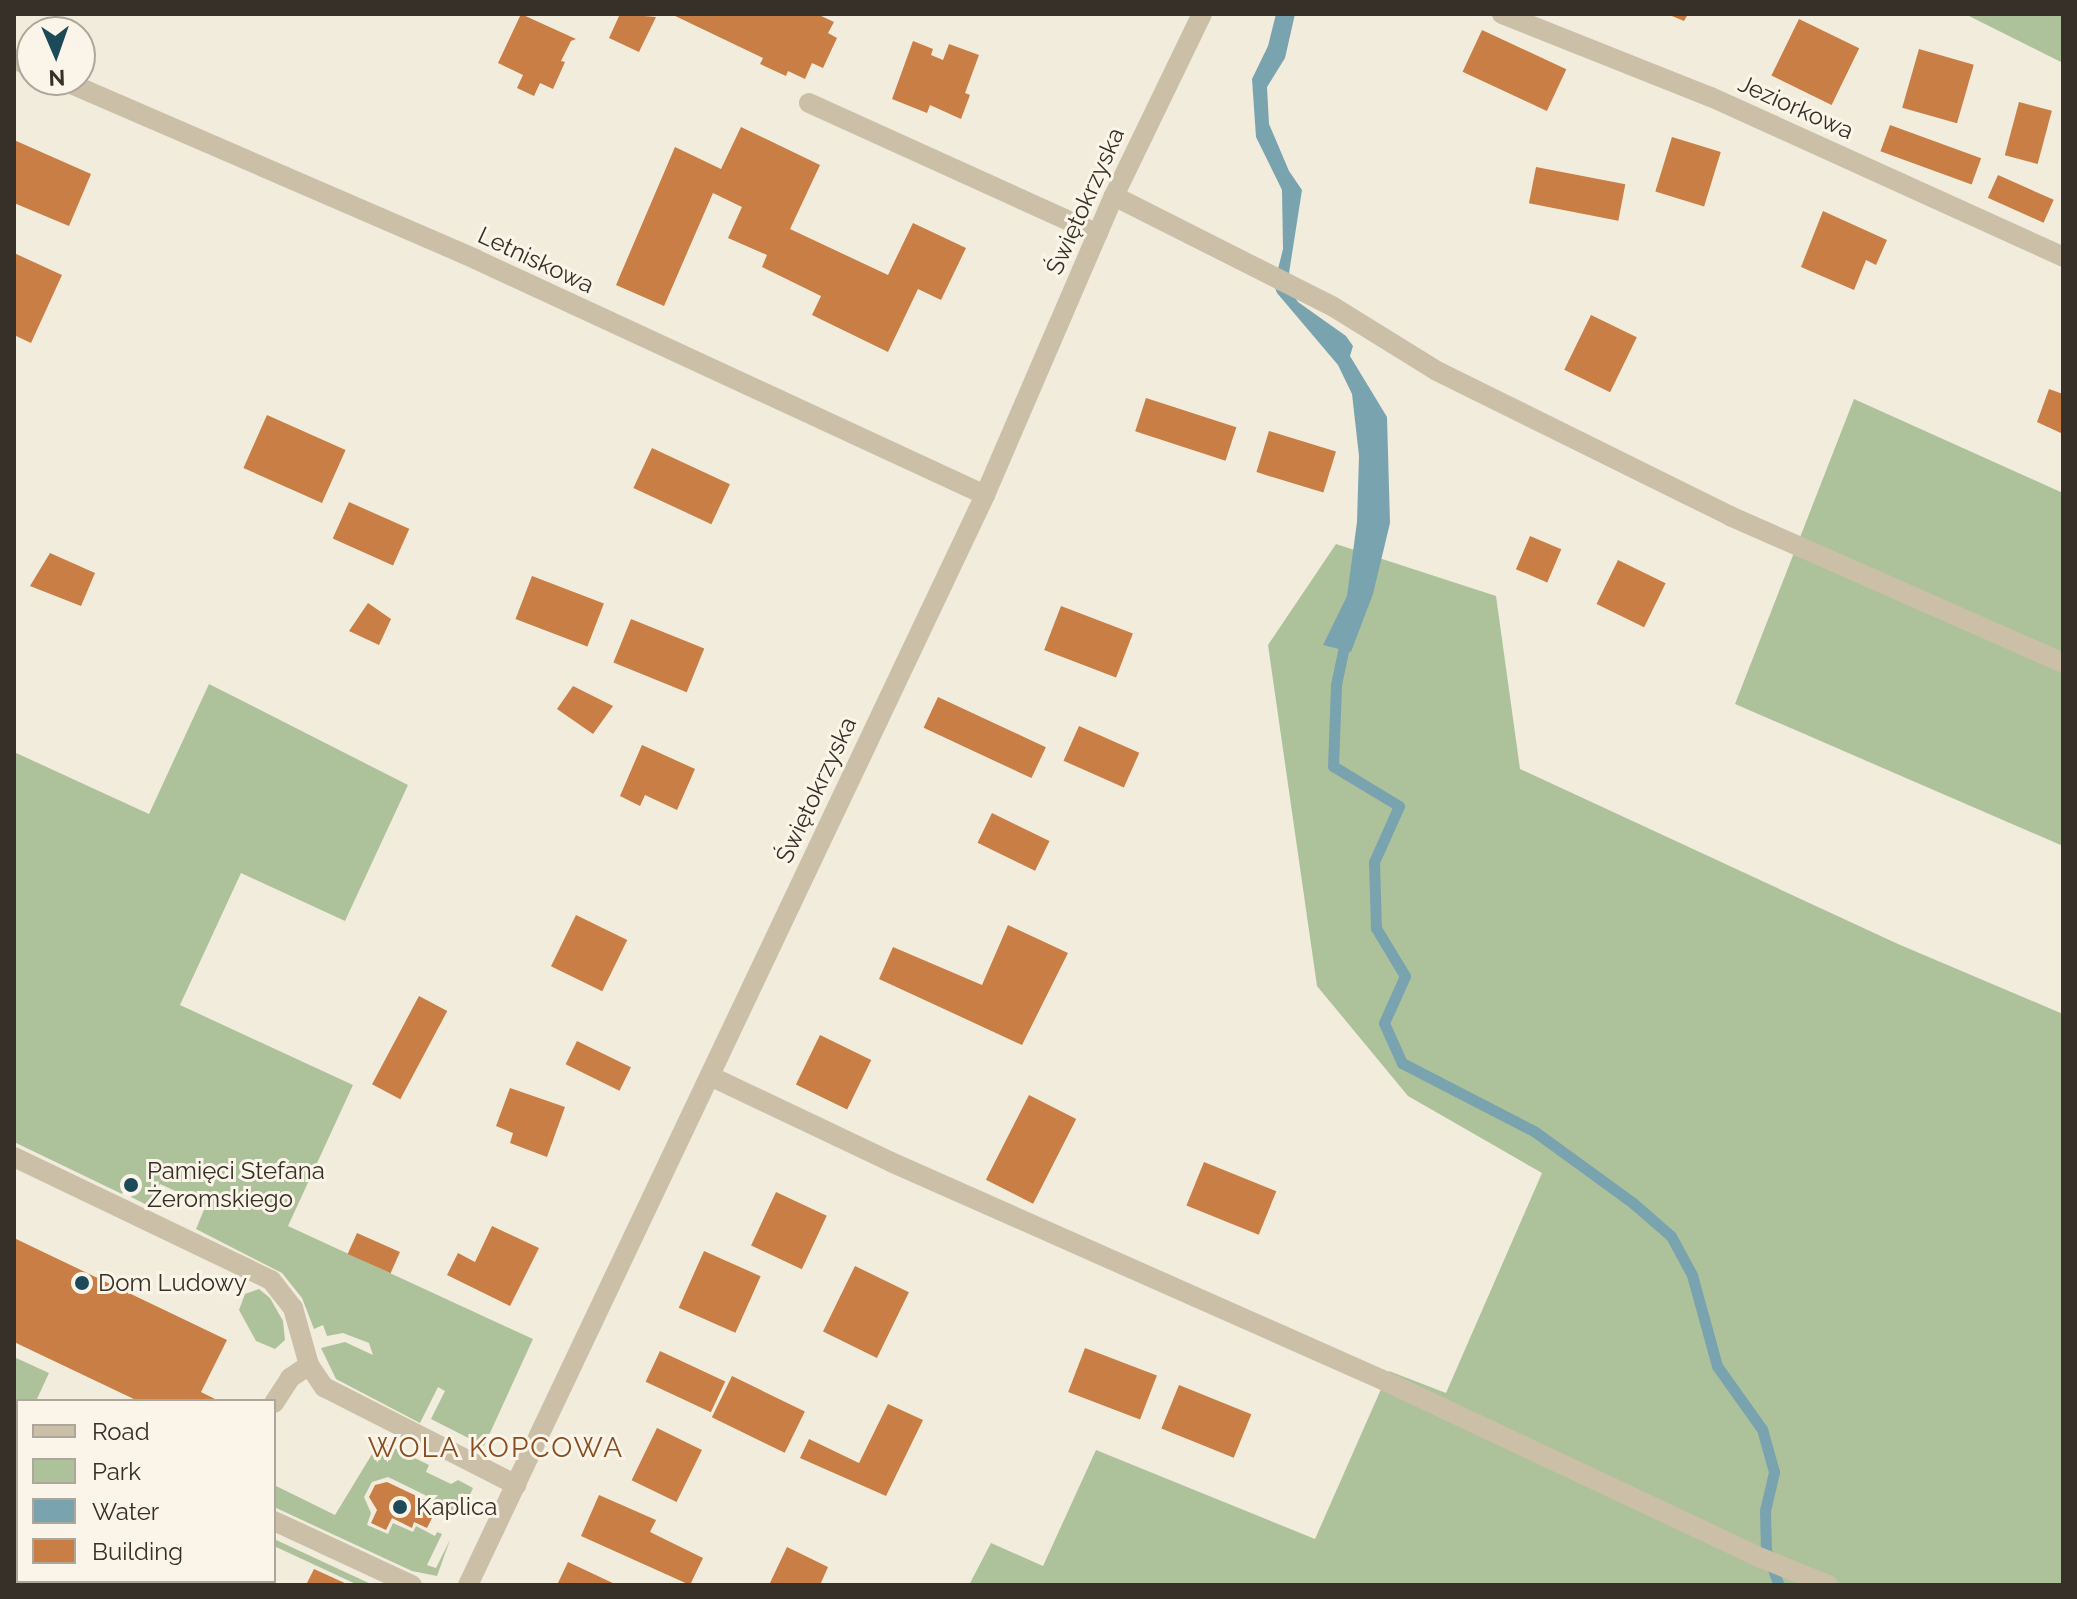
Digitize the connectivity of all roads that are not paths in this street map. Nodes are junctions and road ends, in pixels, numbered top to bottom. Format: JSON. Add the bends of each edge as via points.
{"nodes":[{"id":1,"x":1202,"y":14,"type":"edge"},
{"id":2,"x":1502,"y":14,"type":"edge"},
{"id":3,"x":96,"y":95,"type":"edge"},
{"id":4,"x":809,"y":103,"type":"dead end"},
{"id":5,"x":1114,"y":196,"type":"junction"},
{"id":6,"x":1098,"y":234,"type":"junction"},
{"id":7,"x":2063,"y":257,"type":"edge"},
{"id":8,"x":985,"y":495,"type":"junction"},
{"id":9,"x":2063,"y":663,"type":"edge"},
{"id":10,"x":710,"y":1076,"type":"junction"},
{"id":11,"x":14,"y":1157,"type":"edge"},
{"id":12,"x":309,"y":1365,"type":"junction"},
{"id":13,"x":276,"y":1400,"type":"edge"},
{"id":14,"x":516,"y":1485,"type":"junction"},
{"id":15,"x":276,"y":1522,"type":"edge"},
{"id":16,"x":412,"y":1585,"type":"edge"},
{"id":17,"x":468,"y":1585,"type":"edge"},
{"id":18,"x":1828,"y":1585,"type":"edge"}],
"edges":[{"from":1,"to":5,"type":"street","name":"Świętokrzyska"},
{"from":2,"to":7,"type":"street","name":"Jeziorkowa","via":[[1711,97]]},
{"from":3,"to":8,"type":"street","name":"Letniskowa","via":[[475,259]]},
{"from":4,"to":6,"type":"street"},
{"from":5,"to":6,"type":"street","name":"Świętokrzyska"},
{"from":5,"to":9,"type":"street","via":[[1332,306],[1437,371],[1730,516]]},
{"from":6,"to":8,"type":"street","name":"Świętokrzyska"},
{"from":8,"to":10,"type":"street","name":"Świętokrzyska"},
{"from":10,"to":14,"type":"street","name":"Świętokrzyska"},
{"from":10,"to":18,"type":"street"},
{"from":11,"to":12,"type":"street","via":[[271,1280],[293,1308]]},
{"from":12,"to":13,"type":"street","via":[[290,1378]]},
{"from":12,"to":14,"type":"street","via":[[333,1393]]},
{"from":14,"to":17,"type":"street","name":"Świętokrzyska"},
{"from":15,"to":16,"type":"street"}]}
